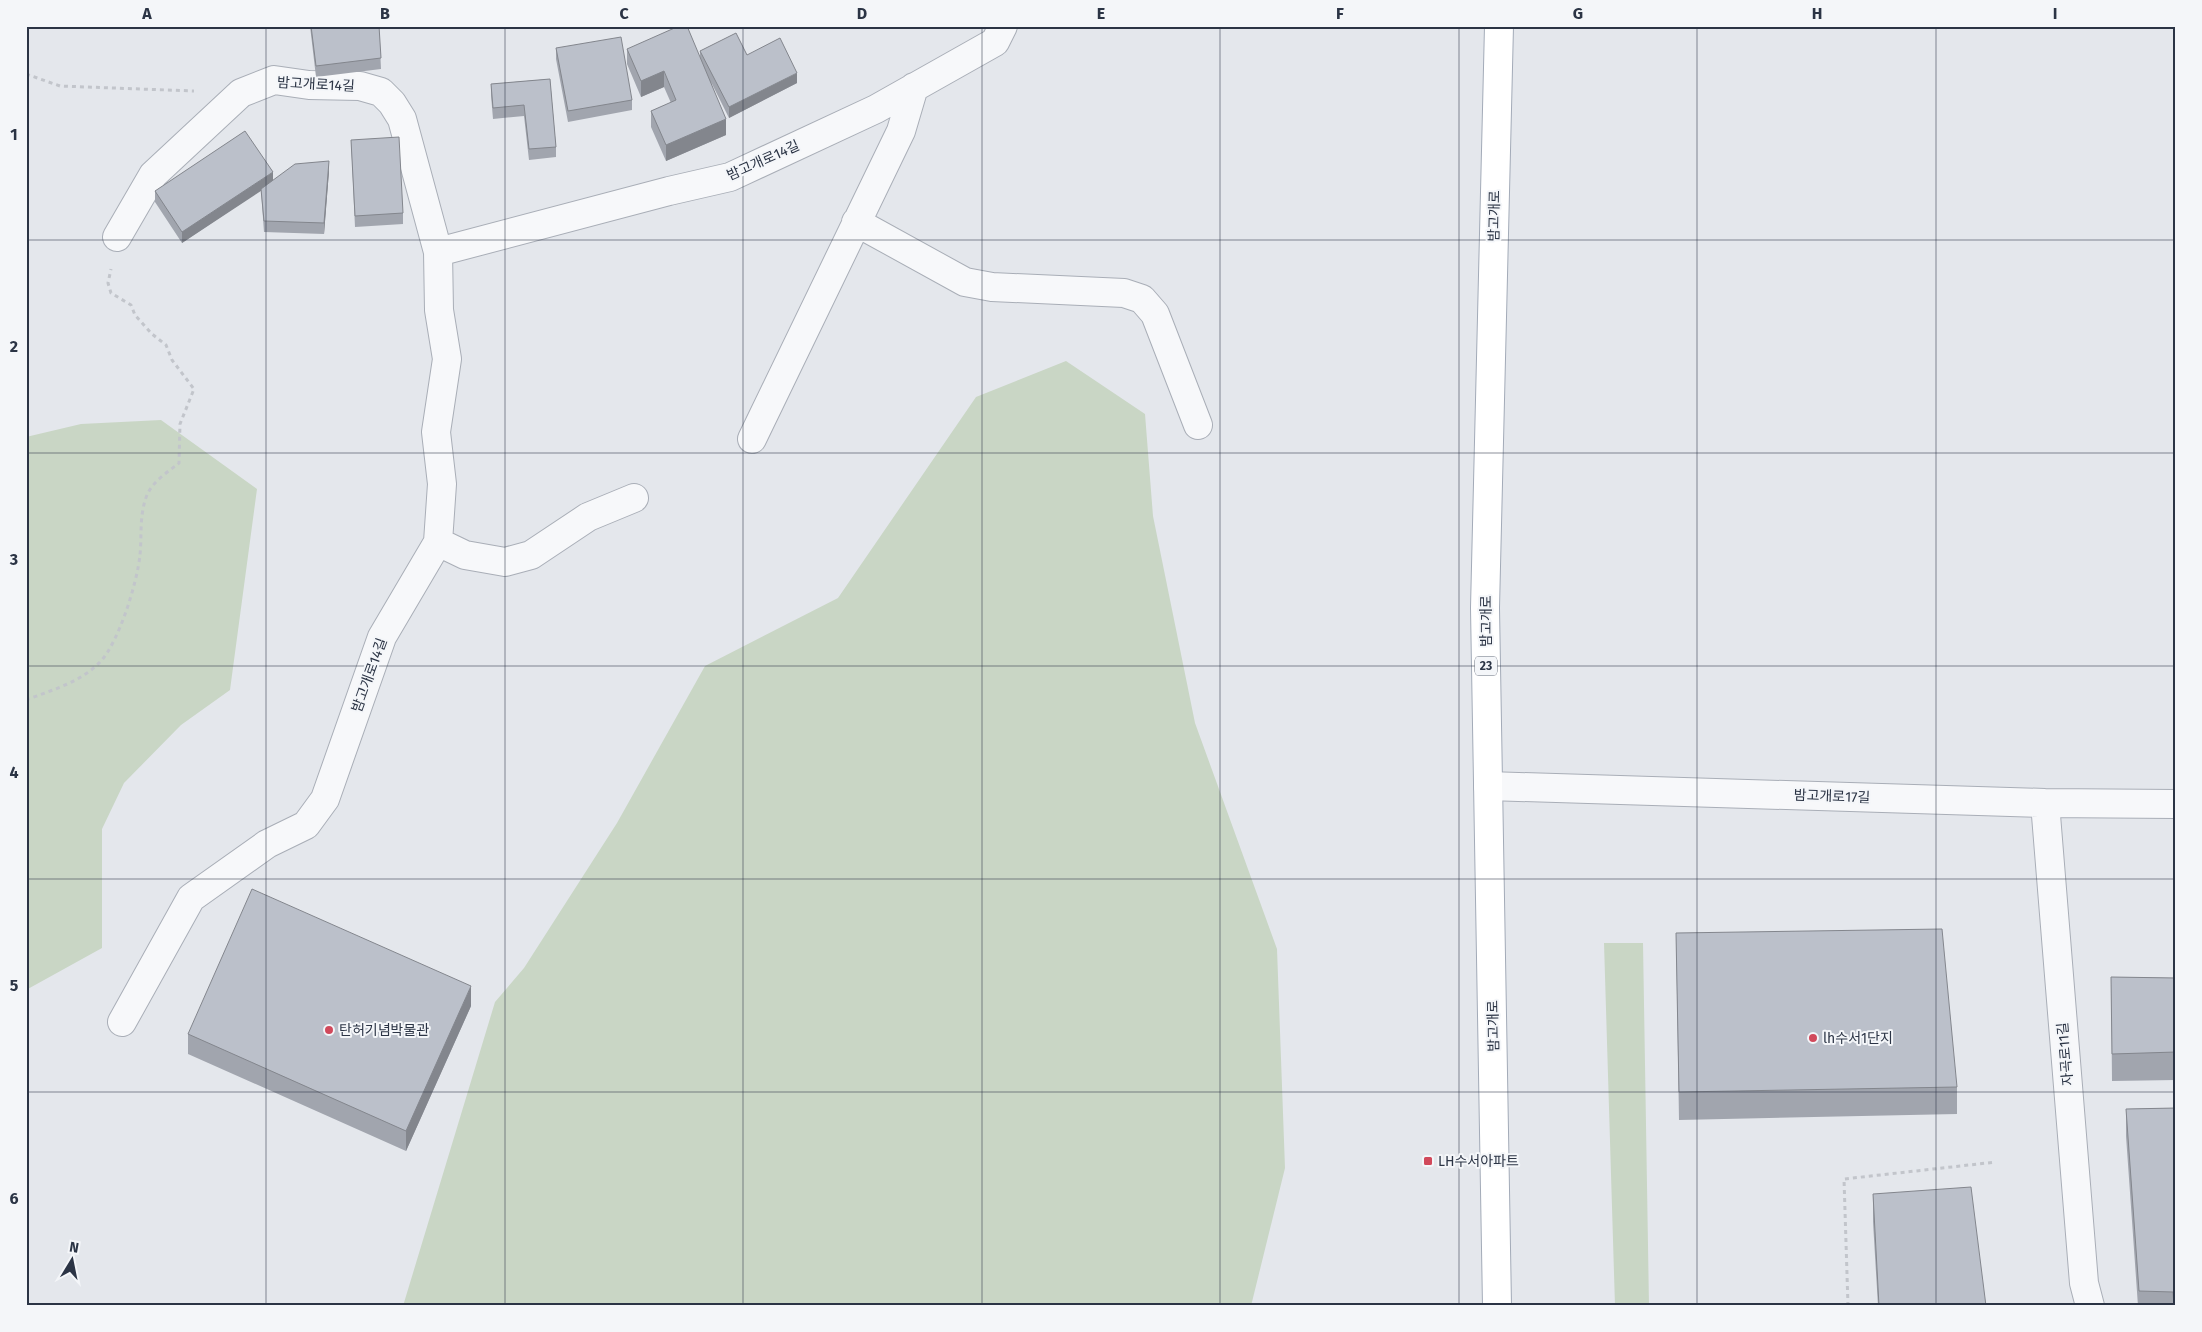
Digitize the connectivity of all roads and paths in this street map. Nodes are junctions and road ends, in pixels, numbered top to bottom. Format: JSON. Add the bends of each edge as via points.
{"nodes":[{"id":1,"x":1003,"y":26,"type":"edge"},
{"id":2,"x":1499,"y":26,"type":"edge"},
{"id":3,"x":26,"y":74,"type":"edge"},
{"id":4,"x":914,"y":87,"type":"junction"},
{"id":5,"x":241,"y":93,"type":"junction"},
{"id":6,"x":856,"y":222,"type":"junction"},
{"id":7,"x":118,"y":237,"type":"joint"},
{"id":8,"x":438,"y":252,"type":"junction"},
{"id":9,"x":1198,"y":425,"type":"dead end"},
{"id":10,"x":752,"y":439,"type":"dead end"},
{"id":11,"x":634,"y":498,"type":"dead end"},
{"id":12,"x":438,"y":542,"type":"junction"},
{"id":13,"x":26,"y":700,"type":"edge"},
{"id":14,"x":1488,"y":786,"type":"junction"},
{"id":15,"x":2045,"y":802,"type":"junction"},
{"id":16,"x":2176,"y":804,"type":"edge"},
{"id":17,"x":122,"y":1022,"type":"dead end"},
{"id":18,"x":1996,"y":1162,"type":"dead end"},
{"id":19,"x":1497,"y":1306,"type":"edge"},
{"id":20,"x":1848,"y":1306,"type":"edge"},
{"id":21,"x":2090,"y":1306,"type":"edge"}],
"edges":[{"from":1,"to":4,"type":"street","name":"밤고개로14길","via":[[995,42]]},
{"from":2,"to":14,"type":"main road","name":"밤고개로","number":"23","via":[[1485,598]]},
{"from":3,"to":5,"type":"path","via":[[60,86]]},
{"from":4,"to":6,"type":"street","via":[[901,131]]},
{"from":4,"to":8,"type":"street","name":"밤고개로14길","via":[[876,109],[730,177]]},
{"from":5,"to":7,"type":"street","name":"밤고개로14길","via":[[153,175]]},
{"from":5,"to":8,"type":"street","name":"밤고개로14길","via":[[274,80],[309,85],[360,86],[381,92],[402,119]]},
{"from":6,"to":9,"type":"street","via":[[965,282],[992,287],[1124,294],[1142,299],[1155,314]]},
{"from":6,"to":10,"type":"street"},
{"from":7,"to":13,"type":"path","via":[[108,283],[111,294],[131,305],[135,315],[166,345],[172,360],[194,389],[180,424],[179,463],[152,485],[147,495],[140,520],[140,556],[129,602],[115,638],[101,662],[77,680]]},
{"from":8,"to":12,"type":"street","name":"밤고개로14길","via":[[439,310],[447,359],[436,432],[442,484]]},
{"from":11,"to":12,"type":"street","via":[[588,517],[530,555],[504,562],[465,555]]},
{"from":12,"to":17,"type":"street","name":"밤고개로14길","via":[[382,637],[325,799],[306,825],[267,844],[191,898]]},
{"from":14,"to":15,"type":"street","name":"밤고개로17길"},
{"from":14,"to":19,"type":"main road","name":"밤고개로","number":"23"},
{"from":15,"to":16,"type":"street","name":"밤고개로17길"},
{"from":15,"to":21,"type":"street","name":"자곡로11길","via":[[2084,1282]]},
{"from":18,"to":20,"type":"path","via":[[1844,1179]]}]}
